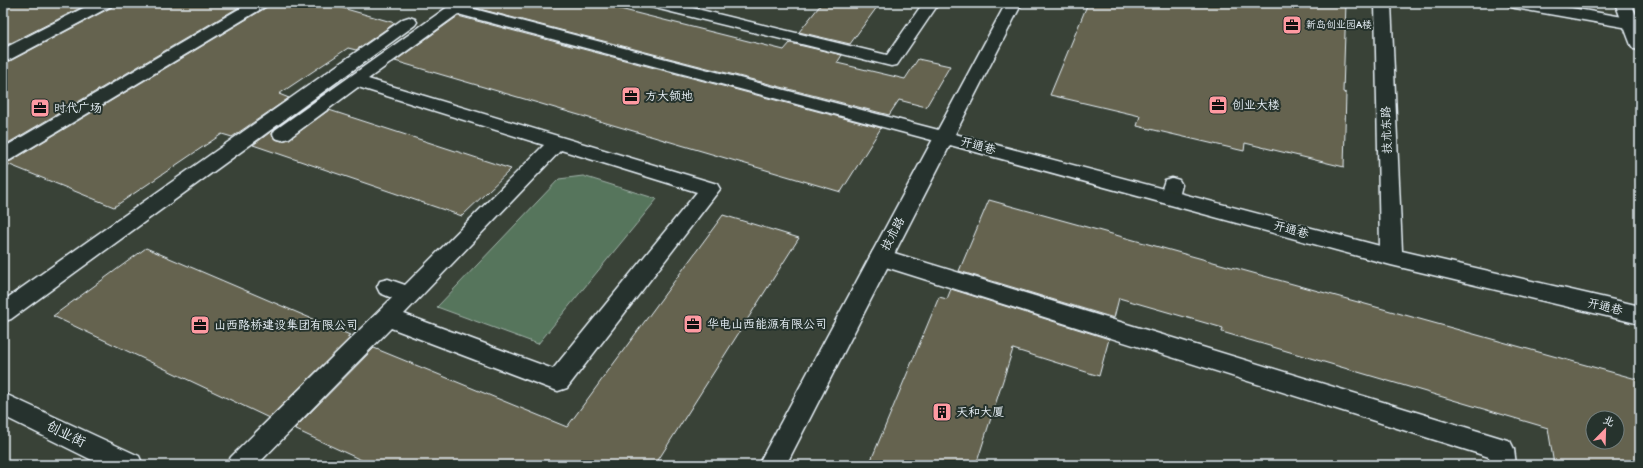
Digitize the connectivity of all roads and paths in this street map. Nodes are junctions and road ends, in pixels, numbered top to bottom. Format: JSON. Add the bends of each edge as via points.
{"nodes":[{"id":1,"x":105,"y":3,"type":"edge"},
{"id":2,"x":260,"y":3,"type":"edge"},
{"id":3,"x":653,"y":3,"type":"edge"},
{"id":4,"x":930,"y":3,"type":"edge"},
{"id":5,"x":1014,"y":3,"type":"edge"},
{"id":6,"x":1383,"y":3,"type":"edge"},
{"id":7,"x":1515,"y":3,"type":"edge"},
{"id":8,"x":1623,"y":3,"type":"edge"},
{"id":9,"x":409,"y":22,"type":"dead end"},
{"id":10,"x":1635,"y":24,"type":"edge"},
{"id":11,"x":1640,"y":45,"type":"edge"},
{"id":12,"x":3,"y":56,"type":"edge"},
{"id":13,"x":355,"y":81,"type":"junction"},
{"id":14,"x":282,"y":134,"type":"dead end"},
{"id":15,"x":944,"y":137,"type":"junction"},
{"id":16,"x":557,"y":143,"type":"junction"},
{"id":17,"x":3,"y":156,"type":"edge"},
{"id":18,"x":881,"y":257,"type":"junction"},
{"id":19,"x":1391,"y":257,"type":"junction"},
{"id":20,"x":388,"y":287,"type":"dead end"},
{"id":21,"x":409,"y":295,"type":"junction"},
{"id":22,"x":3,"y":313,"type":"edge"},
{"id":23,"x":1640,"y":315,"type":"edge"},
{"id":24,"x":387,"y":317,"type":"junction"},
{"id":25,"x":3,"y":404,"type":"edge"},
{"id":26,"x":130,"y":465,"type":"edge"},
{"id":27,"x":240,"y":465,"type":"edge"},
{"id":28,"x":772,"y":465,"type":"edge"},
{"id":29,"x":1503,"y":465,"type":"edge"}],
"edges":[{"from":1,"to":12,"type":"lane"},
{"from":2,"to":17,"type":"lane"},
{"from":3,"to":4,"type":"lane","via":[[891,61]]},
{"from":5,"to":15,"type":"street","name":"技术路"},
{"from":6,"to":19,"type":"street","name":"技术东路"},
{"from":7,"to":10,"type":"street"},
{"from":8,"to":10,"type":"street"},
{"from":9,"to":22,"type":"lane"},
{"from":10,"to":11,"type":"street"},
{"from":13,"to":14,"type":"lane"},
{"from":13,"to":15,"type":"lane","via":[[455,9]]},
{"from":13,"to":16,"type":"lane"},
{"from":15,"to":18,"type":"street","name":"技术路"},
{"from":15,"to":19,"type":"street","name":"开通巷","via":[[1170,191]]},
{"from":16,"to":21,"type":"lane"},
{"from":16,"to":24,"type":"lane","via":[[710,189],[558,381]]},
{"from":18,"to":28,"type":"street","name":"技术路"},
{"from":18,"to":29,"type":"lane","via":[[1501,449]]},
{"from":19,"to":23,"type":"street","name":"开通巷"},
{"from":20,"to":21,"type":"lane"},
{"from":21,"to":24,"type":"lane"},
{"from":24,"to":27,"type":"lane"},
{"from":25,"to":26,"type":"street","name":"创业街"}]}
